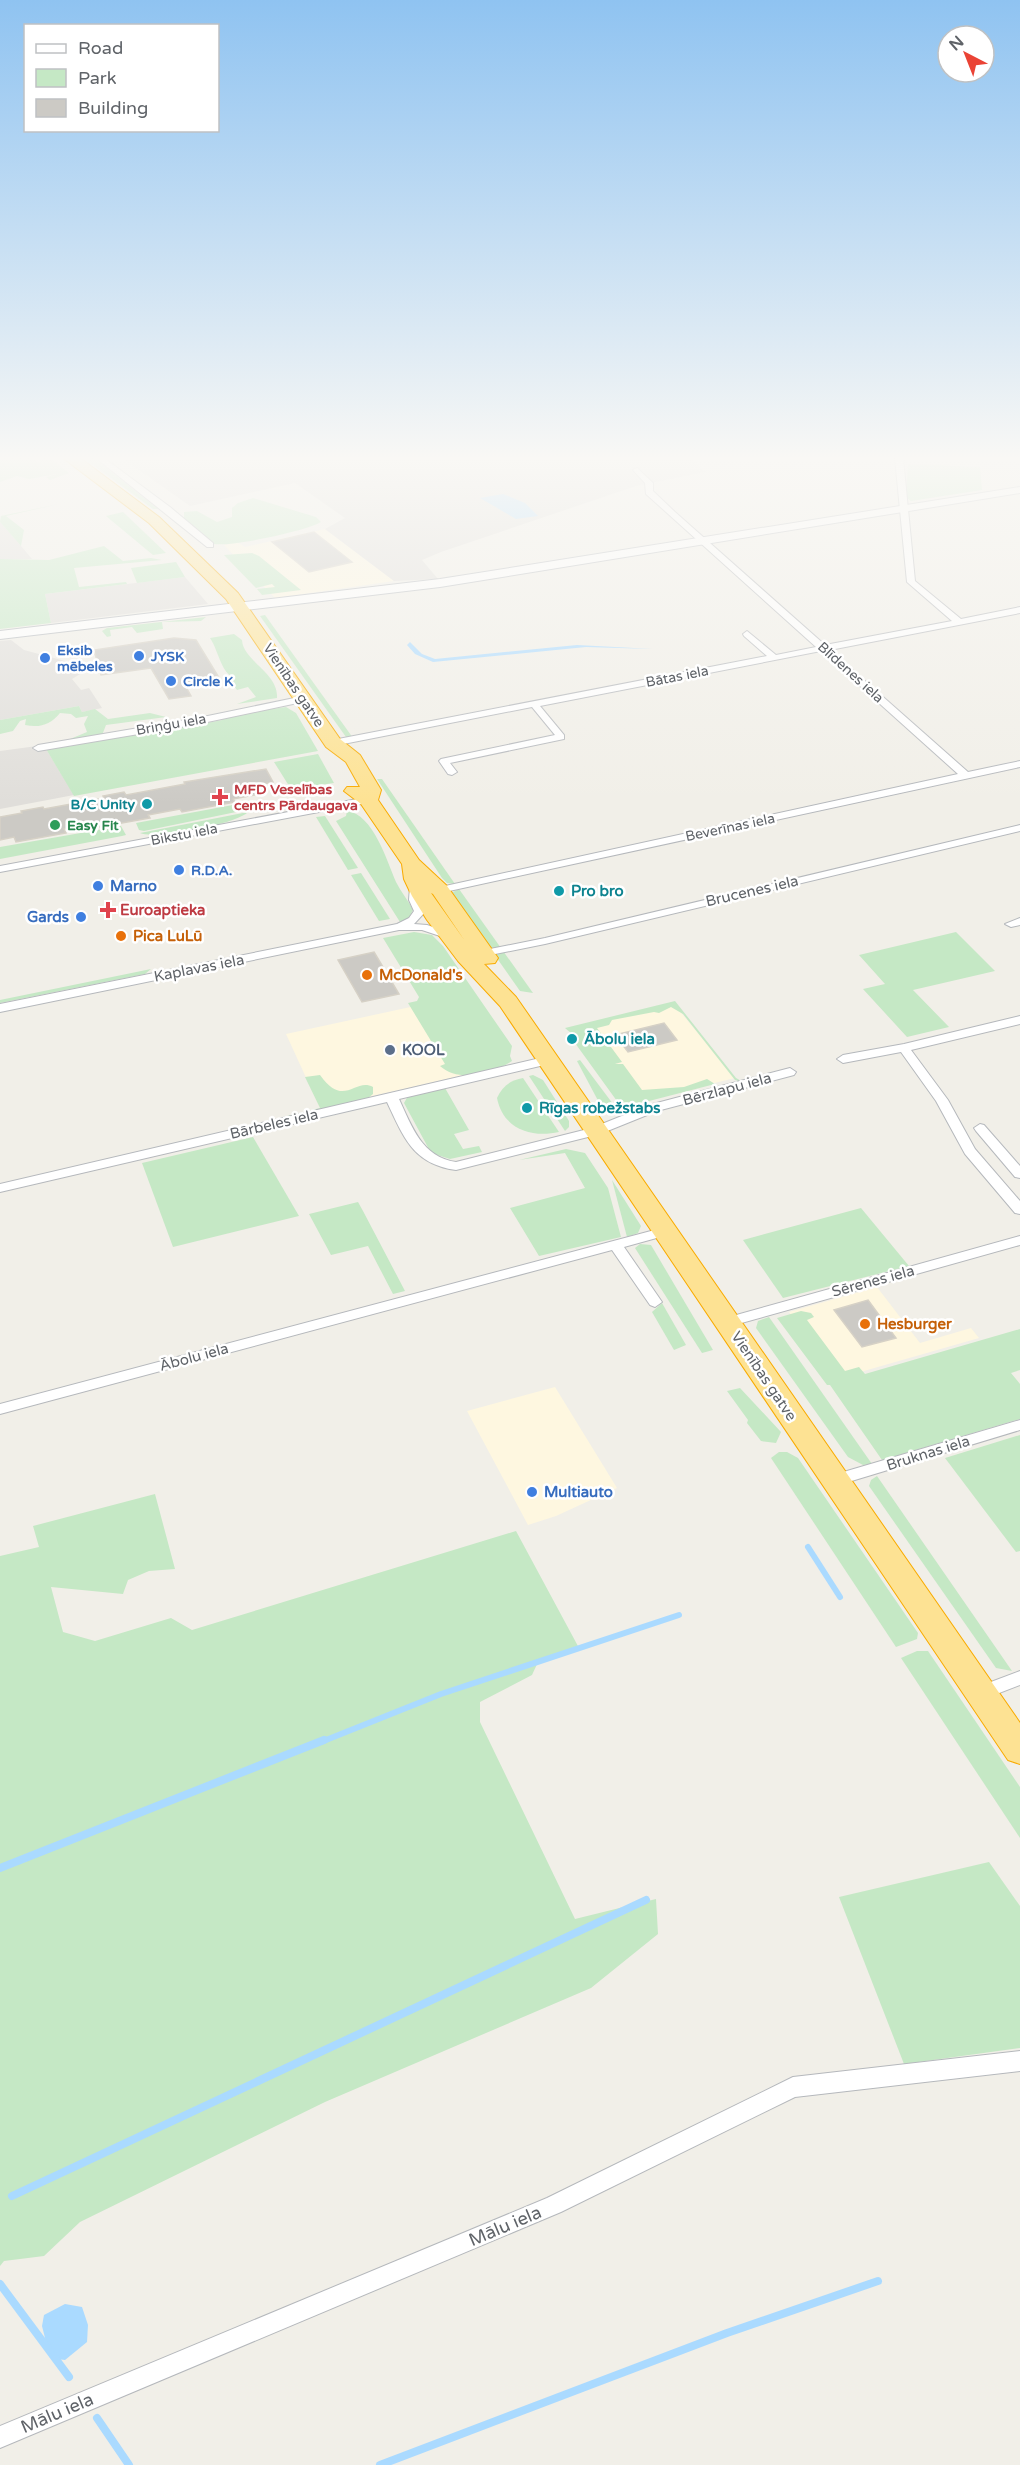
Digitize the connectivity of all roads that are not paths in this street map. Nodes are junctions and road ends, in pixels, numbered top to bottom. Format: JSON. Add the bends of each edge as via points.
{"nodes":[{"id":1,"x":210,"y":573,"type":"edge"},
{"id":2,"x":502,"y":573,"type":"edge"},
{"id":3,"x":739,"y":573,"type":"edge"},
{"id":4,"x":910,"y":573,"type":"edge"},
{"id":5,"x":241,"y":607,"type":"junction"},
{"id":6,"x":1020,"y":610,"type":"edge"},
{"id":7,"x":959,"y":622,"type":"junction"},
{"id":8,"x":747,"y":634,"type":"dead end"},
{"id":9,"x":0,"y":635,"type":"edge"},
{"id":10,"x":823,"y":648,"type":"junction"},
{"id":11,"x":773,"y":657,"type":"junction"},
{"id":12,"x":304,"y":699,"type":"junction"},
{"id":13,"x":534,"y":704,"type":"junction"},
{"id":14,"x":333,"y":743,"type":"junction"},
{"id":15,"x":38,"y":748,"type":"dead end"},
{"id":16,"x":1020,"y":764,"type":"edge"},
{"id":17,"x":452,"y":772,"type":"dead end"},
{"id":18,"x":965,"y":775,"type":"junction"},
{"id":19,"x":368,"y":800,"type":"junction"},
{"id":20,"x":1020,"y":828,"type":"edge"},
{"id":21,"x":412,"y":864,"type":"junction"},
{"id":22,"x":0,"y":868,"type":"edge"},
{"id":23,"x":416,"y":886,"type":"junction"},
{"id":24,"x":440,"y":890,"type":"junction"},
{"id":25,"x":399,"y":927,"type":"junction"},
{"id":26,"x":450,"y":936,"type":"junction"},
{"id":27,"x":485,"y":953,"type":"junction"},
{"id":28,"x":508,"y":1002,"type":"junction"},
{"id":29,"x":0,"y":1008,"type":"edge"},
{"id":30,"x":1020,"y":1020,"type":"edge"},
{"id":31,"x":904,"y":1048,"type":"junction"},
{"id":32,"x":843,"y":1059,"type":"dead end"},
{"id":33,"x":549,"y":1060,"type":"junction"},
{"id":34,"x":790,"y":1072,"type":"dead end"},
{"id":35,"x":391,"y":1096,"type":"junction"},
{"id":36,"x":980,"y":1128,"type":"dead end"},
{"id":37,"x":596,"y":1131,"type":"junction"},
{"id":38,"x":1020,"y":1174,"type":"edge"},
{"id":39,"x":0,"y":1188,"type":"edge"},
{"id":40,"x":1020,"y":1210,"type":"edge"},
{"id":41,"x":666,"y":1231,"type":"junction"},
{"id":42,"x":1020,"y":1240,"type":"edge"},
{"id":43,"x":616,"y":1245,"type":"junction"},
{"id":44,"x":656,"y":1302,"type":"dead end"},
{"id":45,"x":727,"y":1322,"type":"junction"},
{"id":46,"x":0,"y":1409,"type":"edge"},
{"id":47,"x":1020,"y":1425,"type":"edge"},
{"id":48,"x":835,"y":1480,"type":"junction"},
{"id":49,"x":1020,"y":1678,"type":"edge"},
{"id":50,"x":981,"y":1693,"type":"junction"},
{"id":51,"x":1020,"y":1750,"type":"edge"},
{"id":52,"x":1020,"y":2061,"type":"edge"},
{"id":53,"x":0,"y":2437,"type":"edge"}],
"edges":[{"from":1,"to":5,"type":"highway","name":"Vienības gatve"},
{"from":2,"to":5,"type":"main road"},
{"from":3,"to":10,"type":"street","name":"Blīdenes iela"},
{"from":4,"to":7,"type":"street","via":[[911,582]]},
{"from":5,"to":9,"type":"main road"},
{"from":5,"to":12,"type":"highway","name":"Vienības gatve"},
{"from":6,"to":7,"type":"street","name":"Bātas iela"},
{"from":7,"to":10,"type":"street","name":"Bātas iela"},
{"from":8,"to":11,"type":"street"},
{"from":10,"to":11,"type":"street","name":"Bātas iela"},
{"from":10,"to":18,"type":"street","name":"Blīdenes iela"},
{"from":11,"to":13,"type":"street","name":"Bātas iela"},
{"from":12,"to":14,"type":"highway","name":"Vienības gatve"},
{"from":12,"to":15,"type":"street","name":"Briņģu iela"},
{"from":13,"to":14,"type":"street","name":"Bātas iela"},
{"from":13,"to":17,"type":"street","via":[[561,737],[444,761]]},
{"from":14,"to":19,"type":"highway","name":"Vienības gatve","via":[[333,755],[347,783]]},
{"from":16,"to":18,"type":"street","name":"Beverīnas iela"},
{"from":18,"to":24,"type":"street","name":"Beverīnas iela"},
{"from":19,"to":21,"type":"highway","name":"Vienības gatve"},
{"from":19,"to":22,"type":"street","name":"Bikstu iela"},
{"from":20,"to":27,"type":"street","name":"Brucenes iela"},
{"from":21,"to":23,"type":"highway","name":"Vienības gatve"},
{"from":21,"to":24,"type":"highway","name":"Vienības gatve"},
{"from":23,"to":25,"type":"street","via":[[414,900],[420,911]]},
{"from":23,"to":26,"type":"highway","name":"Vienības gatve"},
{"from":24,"to":27,"type":"highway","name":"Vienības gatve"},
{"from":25,"to":26,"type":"street","name":"Kaplavas iela","via":[[423,927]]},
{"from":25,"to":29,"type":"street","name":"Kaplavas iela"},
{"from":26,"to":28,"type":"highway","name":"Vienības gatve"},
{"from":27,"to":28,"type":"highway","name":"Vienības gatve"},
{"from":28,"to":33,"type":"highway","name":"Vienības gatve"},
{"from":30,"to":31,"type":"street"},
{"from":31,"to":32,"type":"street"},
{"from":31,"to":40,"type":"street","via":[[942,1100],[970,1151]]},
{"from":33,"to":35,"type":"street","name":"Bārbeles iela"},
{"from":33,"to":37,"type":"highway","name":"Vienības gatve"},
{"from":34,"to":37,"type":"street","name":"Bērzlapu iela","via":[[653,1108]]},
{"from":35,"to":37,"type":"street","name":"Bērzlapu iela","via":[[422,1154],[444,1166]]},
{"from":35,"to":39,"type":"street","name":"Bārbeles iela"},
{"from":36,"to":38,"type":"street"},
{"from":37,"to":41,"type":"highway","name":"Vienības gatve"},
{"from":41,"to":43,"type":"street","name":"Ābolu iela"},
{"from":41,"to":45,"type":"highway","name":"Vienības gatve"},
{"from":42,"to":45,"type":"street","name":"Sērenes iela"},
{"from":43,"to":44,"type":"street"},
{"from":43,"to":46,"type":"street","name":"Ābolu iela"},
{"from":45,"to":48,"type":"highway","name":"Vienības gatve"},
{"from":47,"to":48,"type":"street","name":"Bruknas iela"},
{"from":48,"to":50,"type":"highway","name":"Vienības gatve"},
{"from":49,"to":50,"type":"street"},
{"from":50,"to":51,"type":"highway","name":"Vienības gatve"},
{"from":52,"to":53,"type":"street","name":"Mālu iela","via":[[793,2087],[554,2205]]}]}
